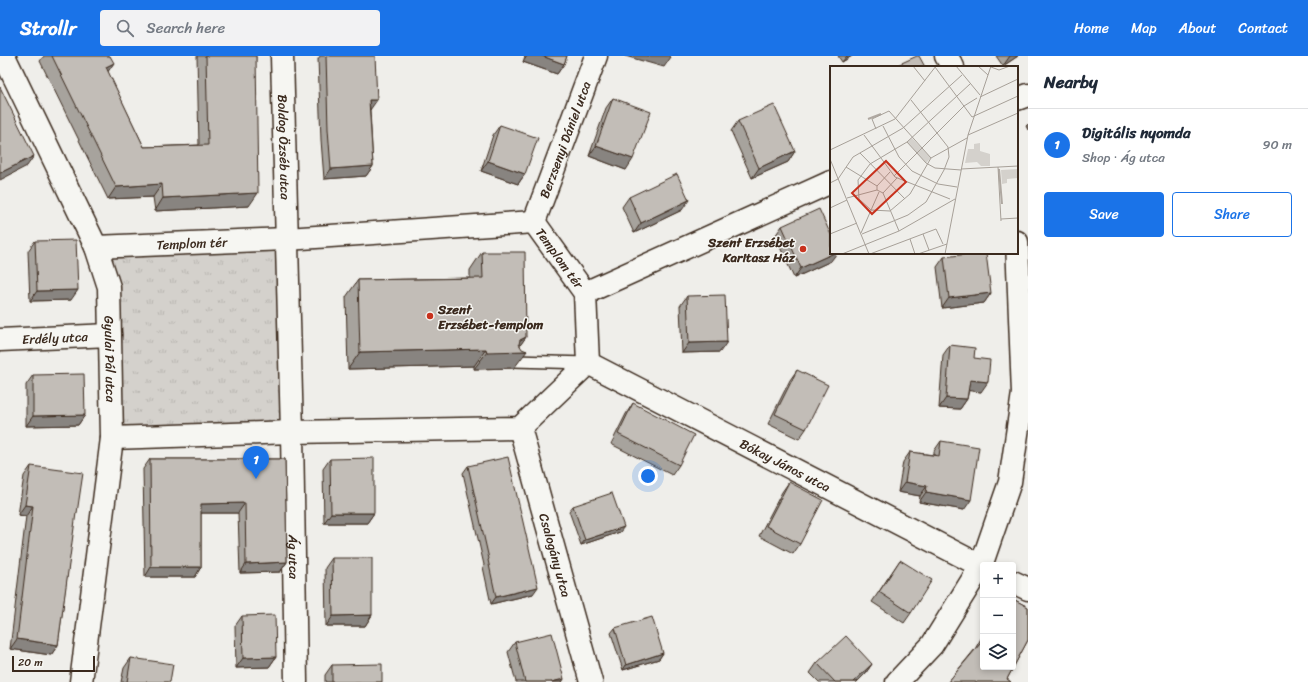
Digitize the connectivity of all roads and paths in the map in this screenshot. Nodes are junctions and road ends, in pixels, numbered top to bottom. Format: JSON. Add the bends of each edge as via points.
{"nodes":[{"id":1,"x":4,"y":56,"type":"edge"},
{"id":2,"x":282,"y":56,"type":"edge"},
{"id":3,"x":596,"y":56,"type":"edge"},
{"id":4,"x":946,"y":56,"type":"edge"},
{"id":5,"x":952,"y":66,"type":"edge"},
{"id":6,"x":1028,"y":95,"type":"edge"},
{"id":7,"x":1018,"y":100,"type":"edge"},
{"id":8,"x":830,"y":182,"type":"edge"},
{"id":9,"x":534,"y":222,"type":"junction"},
{"id":10,"x":287,"y":239,"type":"junction"},
{"id":11,"x":96,"y":247,"type":"junction"},
{"id":12,"x":1017,"y":254,"type":"edge"},
{"id":13,"x":585,"y":293,"type":"junction"},
{"id":14,"x":110,"y":335,"type":"junction"},
{"id":15,"x":0,"y":340,"type":"edge"},
{"id":16,"x":514,"y":361,"type":"edge"},
{"id":17,"x":588,"y":363,"type":"junction"},
{"id":18,"x":520,"y":428,"type":"junction"},
{"id":19,"x":292,"y":432,"type":"junction"},
{"id":20,"x":112,"y":438,"type":"junction"},
{"id":21,"x":983,"y":562,"type":"edge"},
{"id":22,"x":980,"y":565,"type":"edge"},
{"id":23,"x":980,"y":569,"type":"edge"},
{"id":24,"x":1016,"y":583,"type":"edge"},
{"id":25,"x":1028,"y":589,"type":"edge"},
{"id":26,"x":81,"y":682,"type":"edge"},
{"id":27,"x":296,"y":682,"type":"edge"},
{"id":28,"x":591,"y":682,"type":"edge"},
{"id":29,"x":897,"y":682,"type":"edge"}],
"edges":[{"from":1,"to":11,"type":"street","name":"Gyulai Pál utca"},
{"from":2,"to":10,"type":"street","name":"Boldog Özséb utca"},
{"from":3,"to":9,"type":"street","name":"Berzsenyi Dániel utca"},
{"from":4,"to":5,"type":"street"},
{"from":6,"to":7,"type":"street"},
{"from":8,"to":13,"type":"street"},
{"from":9,"to":10,"type":"street","name":"Templom tér"},
{"from":9,"to":13,"type":"street","name":"Templom tér"},
{"from":10,"to":11,"type":"street","name":"Templom tér"},
{"from":10,"to":19,"type":"street"},
{"from":11,"to":14,"type":"street","name":"Gyulai Pál utca","via":[[109,287]]},
{"from":12,"to":21,"type":"street","via":[[1023,393],[1010,482]]},
{"from":13,"to":17,"type":"street","name":"Templom tér"},
{"from":14,"to":15,"type":"street","name":"Erdély utca"},
{"from":14,"to":20,"type":"street","name":"Gyulai Pál utca"},
{"from":16,"to":17,"type":"lane"},
{"from":17,"to":18,"type":"street"},
{"from":17,"to":22,"type":"street","name":"Bókay János utca"},
{"from":18,"to":19,"type":"street"},
{"from":18,"to":28,"type":"street","name":"Csalogány utca"},
{"from":19,"to":20,"type":"street"},
{"from":19,"to":27,"type":"street","name":"Ág utca"},
{"from":20,"to":26,"type":"street","name":"Gyulai Pál utca"},
{"from":23,"to":29,"type":"street","via":[[932,645]]},
{"from":24,"to":25,"type":"street"}]}
